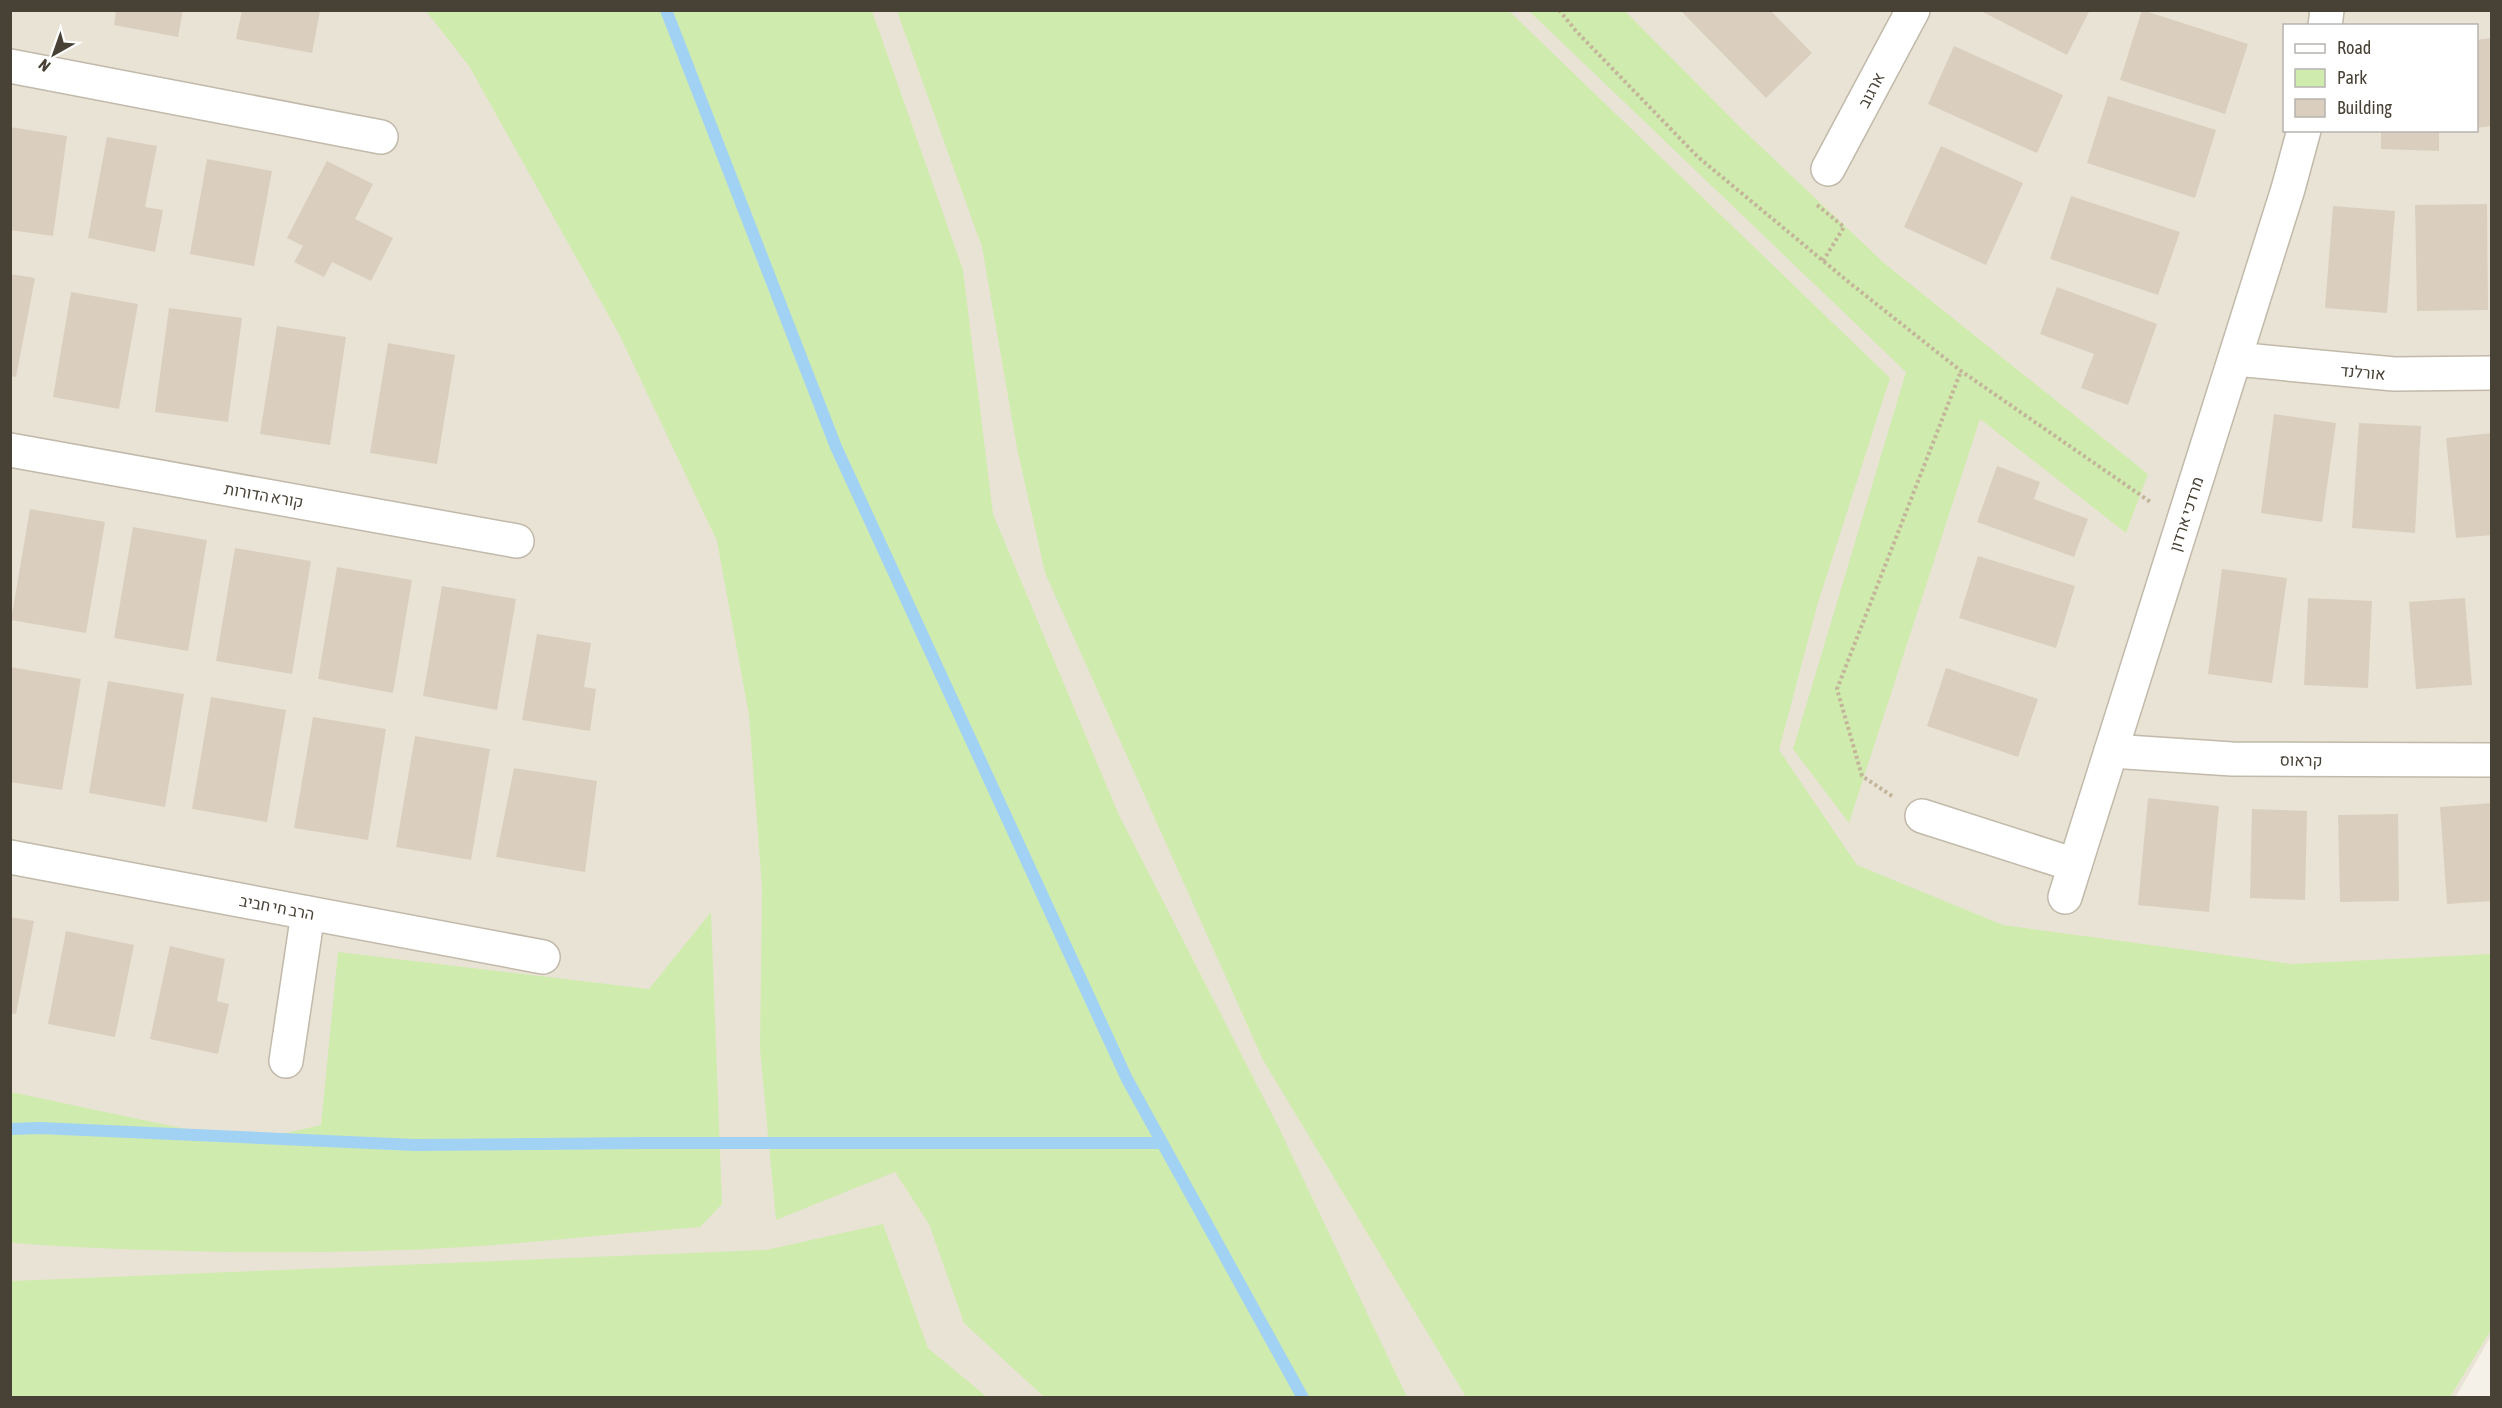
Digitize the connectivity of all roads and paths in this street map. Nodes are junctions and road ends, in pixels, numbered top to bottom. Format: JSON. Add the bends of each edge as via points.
{"nodes":[{"id":1,"x":1559,"y":10,"type":"edge"},
{"id":2,"x":1913,"y":10,"type":"edge"},
{"id":3,"x":10,"y":66,"type":"edge"},
{"id":4,"x":2303,"y":132,"type":"edge"},
{"id":5,"x":381,"y":136,"type":"dead end"},
{"id":6,"x":1828,"y":169,"type":"joint"},
{"id":7,"x":1823,"y":261,"type":"junction"},
{"id":8,"x":2235,"y":359,"type":"junction"},
{"id":9,"x":1961,"y":372,"type":"junction"},
{"id":10,"x":2492,"y":373,"type":"edge"},
{"id":11,"x":10,"y":450,"type":"edge"},
{"id":12,"x":2183,"y":524,"type":"junction"},
{"id":13,"x":517,"y":541,"type":"dead end"},
{"id":14,"x":2111,"y":751,"type":"junction"},
{"id":15,"x":2492,"y":760,"type":"edge"},
{"id":16,"x":1922,"y":816,"type":"joint"},
{"id":17,"x":10,"y":857,"type":"edge"},
{"id":18,"x":2075,"y":865,"type":"junction"},
{"id":19,"x":2065,"y":897,"type":"dead end"},
{"id":20,"x":308,"y":913,"type":"junction"},
{"id":21,"x":543,"y":957,"type":"dead end"},
{"id":22,"x":286,"y":1061,"type":"dead end"}],
"edges":[{"from":1,"to":7,"type":"path","via":[[1698,157]]},
{"from":2,"to":6,"type":"street","name":"ארגוב"},
{"from":3,"to":5,"type":"street"},
{"from":4,"to":8,"type":"street","name":"מרדכי ארדון"},
{"from":6,"to":7,"type":"path","via":[[1812,201],[1844,227]]},
{"from":7,"to":9,"type":"path"},
{"from":8,"to":10,"type":"street","name":"אורלנד","via":[[2394,374]]},
{"from":8,"to":12,"type":"street","name":"מרדכי ארדון"},
{"from":9,"to":12,"type":"path"},
{"from":9,"to":16,"type":"path","via":[[1837,689],[1862,776]]},
{"from":11,"to":13,"type":"street","name":"קורא הדורות"},
{"from":12,"to":14,"type":"street","name":"מרדכי ארדון"},
{"from":14,"to":15,"type":"street","name":"קראוס","via":[[2232,759]]},
{"from":14,"to":18,"type":"street","name":"מרדכי ארדון"},
{"from":16,"to":18,"type":"street"},
{"from":17,"to":20,"type":"street","name":"הרב חי חביב"},
{"from":18,"to":19,"type":"street","name":"מרדכי ארדון"},
{"from":20,"to":21,"type":"street","name":"הרב חי חביב"},
{"from":20,"to":22,"type":"street"}]}
